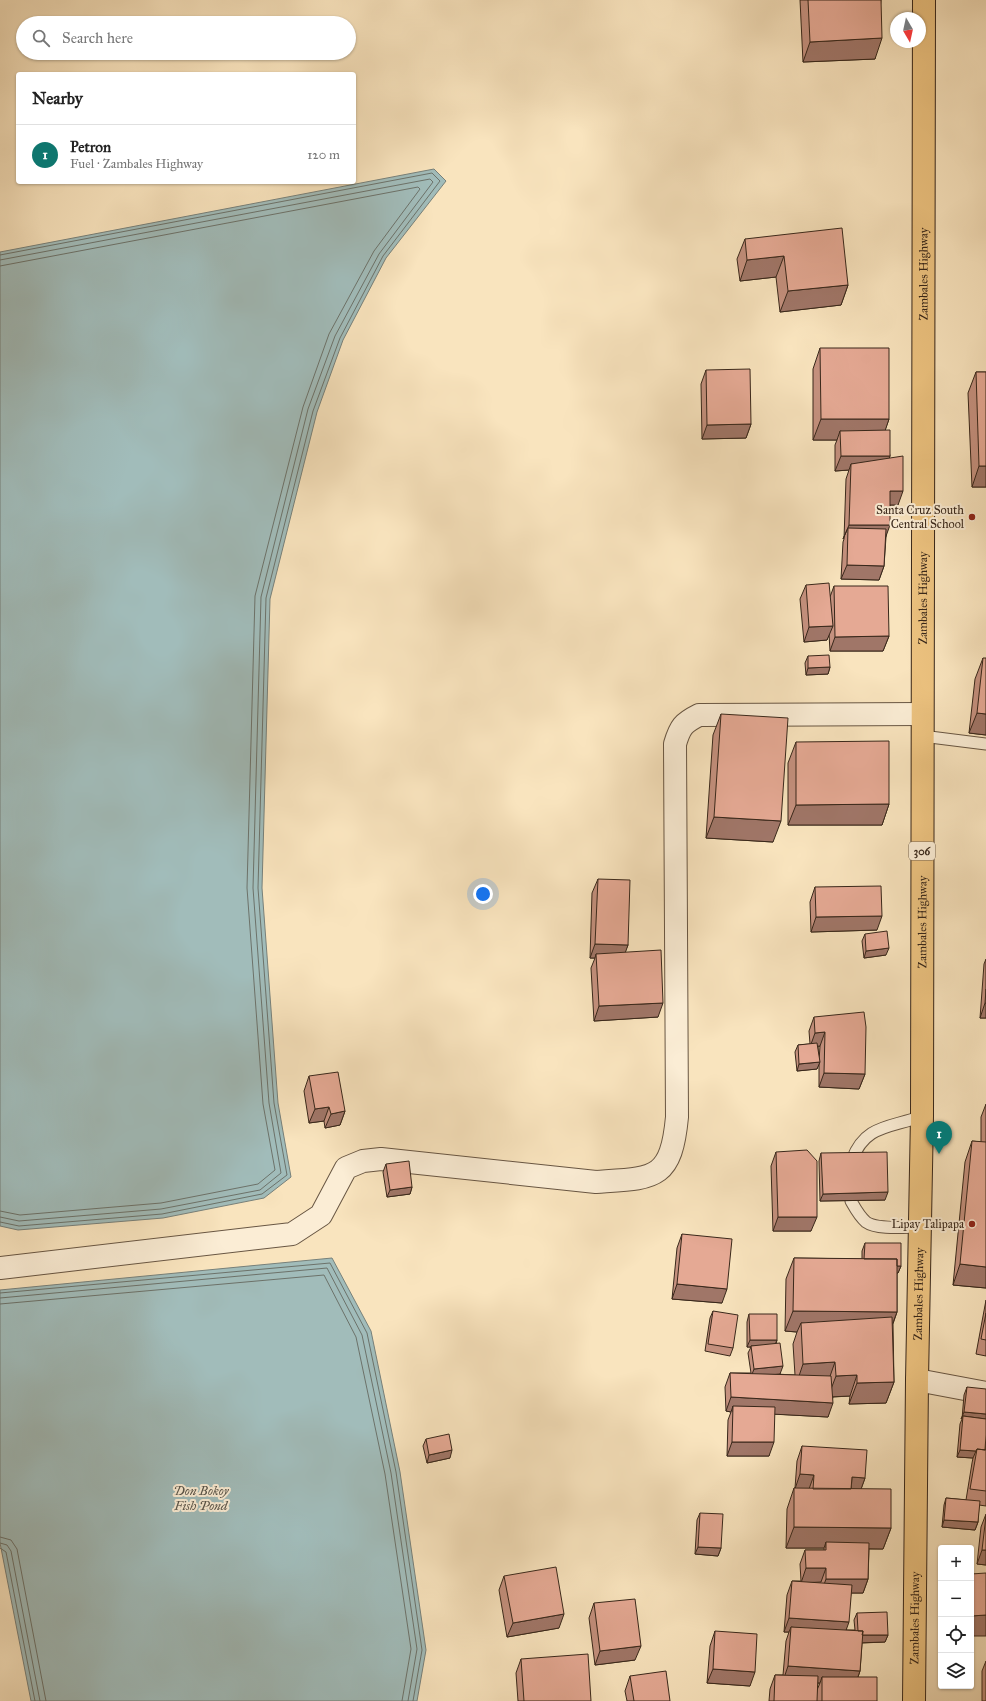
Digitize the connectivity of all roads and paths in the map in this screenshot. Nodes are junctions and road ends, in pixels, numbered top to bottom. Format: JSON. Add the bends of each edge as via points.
{"nodes":[{"id":1,"x":924,"y":0,"type":"edge"},
{"id":2,"x":922,"y":714,"type":"junction"},
{"id":3,"x":922,"y":736,"type":"junction"},
{"id":4,"x":986,"y":744,"type":"edge"},
{"id":5,"x":922,"y":1116,"type":"junction"},
{"id":6,"x":852,"y":1160,"type":"edge"},
{"id":7,"x":851,"y":1201,"type":"edge"},
{"id":8,"x":920,"y":1227,"type":"junction"},
{"id":9,"x":0,"y":1268,"type":"edge"},
{"id":10,"x":917,"y":1380,"type":"junction"},
{"id":11,"x":986,"y":1393,"type":"edge"},
{"id":12,"x":914,"y":1701,"type":"edge"}],
"edges":[{"from":1,"to":2,"type":"main road","name":"Zambales Highway","number":"306"},
{"from":2,"to":3,"type":"main road","name":"Zambales Highway","number":"306"},
{"from":2,"to":9,"type":"street","via":[[699,715],[684,723],[678,732],[675,744],[677,1117],[675,1142],[667,1163],[653,1175],[596,1182],[381,1158],[363,1161],[346,1168],[321,1215],[292,1234]]},
{"from":3,"to":4,"type":"lane"},
{"from":3,"to":5,"type":"main road","name":"Zambales Highway","number":"306"},
{"from":5,"to":6,"type":"lane","via":[[870,1132],[857,1146]]},
{"from":5,"to":8,"type":"main road","name":"Zambales Highway","number":"306"},
{"from":7,"to":8,"type":"lane","via":[[867,1223],[886,1227]]},
{"from":8,"to":10,"type":"main road","name":"Zambales Highway","number":"306"},
{"from":10,"to":11,"type":"street"},
{"from":10,"to":12,"type":"main road","name":"Zambales Highway","number":"306"}]}
